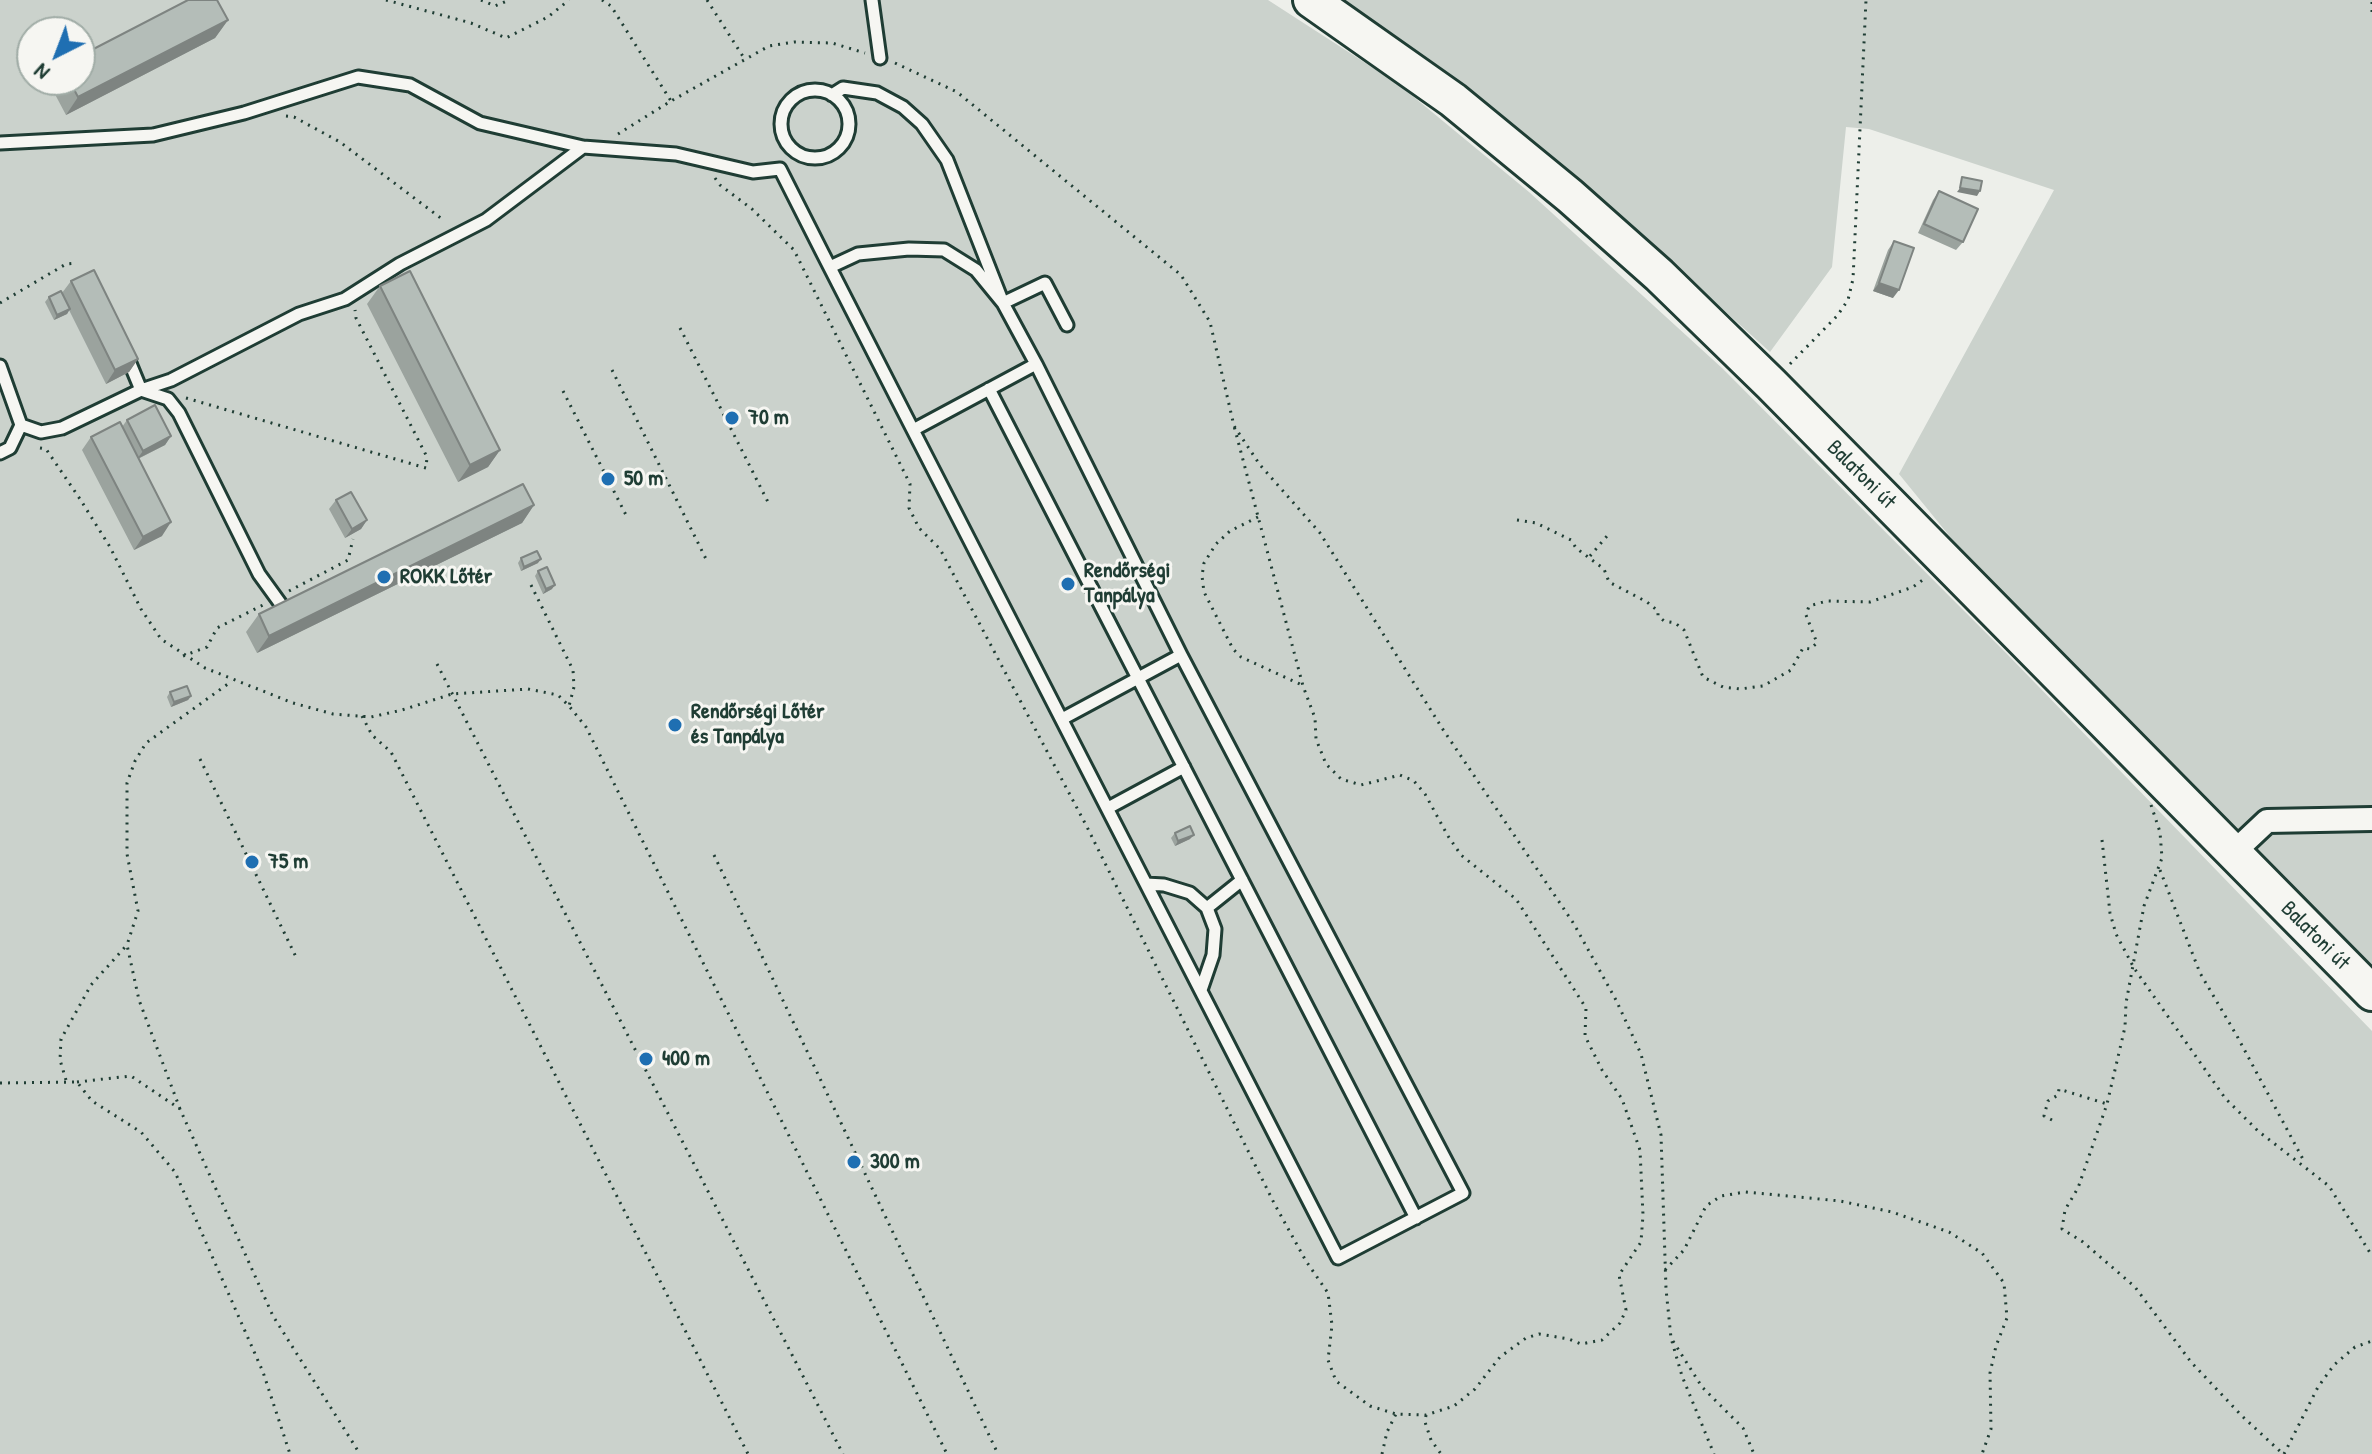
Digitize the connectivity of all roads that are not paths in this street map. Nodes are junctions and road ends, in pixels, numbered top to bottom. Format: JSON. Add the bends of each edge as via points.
{"nodes":[{"id":1,"x":872,"y":0,"type":"edge"},
{"id":2,"x":1311,"y":0,"type":"edge"},
{"id":3,"x":880,"y":58,"type":"road end"},
{"id":4,"x":832,"y":95,"type":"junction"},
{"id":5,"x":0,"y":143,"type":"edge"},
{"id":6,"x":583,"y":147,"type":"junction"},
{"id":7,"x":793,"y":151,"type":"junction"},
{"id":8,"x":780,"y":169,"type":"junction"},
{"id":9,"x":830,"y":267,"type":"junction"},
{"id":10,"x":1003,"y":303,"type":"junction"},
{"id":11,"x":1067,"y":325,"type":"dead end"},
{"id":12,"x":125,"y":351,"type":"edge"},
{"id":13,"x":1036,"y":364,"type":"junction"},
{"id":14,"x":0,"y":366,"type":"edge"},
{"id":15,"x":989,"y":389,"type":"junction"},
{"id":16,"x":141,"y":390,"type":"junction"},
{"id":17,"x":21,"y":425,"type":"junction"},
{"id":18,"x":913,"y":430,"type":"junction"},
{"id":19,"x":5,"y":451,"type":"edge"},
{"id":20,"x":285,"y":610,"type":"edge"},
{"id":21,"x":1181,"y":655,"type":"junction"},
{"id":22,"x":1138,"y":679,"type":"junction"},
{"id":23,"x":1062,"y":719,"type":"junction"},
{"id":24,"x":1184,"y":767,"type":"junction"},
{"id":25,"x":1108,"y":808,"type":"junction"},
{"id":26,"x":2372,"y":819,"type":"edge"},
{"id":27,"x":2233,"y":853,"type":"junction"},
{"id":28,"x":1242,"y":880,"type":"junction"},
{"id":29,"x":1146,"y":884,"type":"junction"},
{"id":30,"x":1207,"y":908,"type":"junction"},
{"id":31,"x":1201,"y":990,"type":"junction"},
{"id":32,"x":2372,"y":993,"type":"edge"},
{"id":33,"x":1416,"y":1218,"type":"junction"}],
"edges":[{"from":1,"to":3,"type":"lane"},
{"from":2,"to":27,"type":"main road","name":"Balatoni út","via":[[1503,140],[1659,275]]},
{"from":4,"to":7,"type":"lane","via":[[808,90],[784,109],[784,139]]},
{"from":4,"to":7,"type":"lane","via":[[847,110],[846,140],[823,158]]},
{"from":4,"to":10,"type":"lane","via":[[843,88],[877,93],[922,124],[947,160]]},
{"from":5,"to":6,"type":"lane","via":[[153,135],[358,77],[410,85],[480,123]]},
{"from":6,"to":8,"type":"lane","via":[[676,154],[753,172]]},
{"from":6,"to":16,"type":"lane","via":[[486,220],[345,299],[299,314]]},
{"from":7,"to":8,"type":"lane"},
{"from":8,"to":9,"type":"lane"},
{"from":9,"to":10,"type":"lane","via":[[858,254],[944,250],[976,270]]},
{"from":9,"to":18,"type":"lane"},
{"from":10,"to":11,"type":"lane","via":[[1045,283]]},
{"from":10,"to":13,"type":"lane"},
{"from":12,"to":16,"type":"lane"},
{"from":13,"to":15,"type":"lane"},
{"from":13,"to":21,"type":"lane"},
{"from":14,"to":17,"type":"lane"},
{"from":15,"to":18,"type":"lane"},
{"from":15,"to":22,"type":"lane"},
{"from":16,"to":17,"type":"lane","via":[[62,428],[41,432]]},
{"from":16,"to":20,"type":"lane","via":[[168,399],[179,413],[259,574]]},
{"from":17,"to":19,"type":"lane"},
{"from":18,"to":23,"type":"lane"},
{"from":21,"to":22,"type":"lane"},
{"from":21,"to":33,"type":"lane","via":[[1463,1193]]},
{"from":22,"to":23,"type":"lane"},
{"from":22,"to":24,"type":"lane"},
{"from":23,"to":25,"type":"lane"},
{"from":24,"to":25,"type":"lane"},
{"from":24,"to":28,"type":"lane"},
{"from":25,"to":29,"type":"lane"},
{"from":26,"to":27,"type":"street","via":[[2267,821]]},
{"from":27,"to":32,"type":"main road","name":"Balatoni út"},
{"from":28,"to":30,"type":"lane"},
{"from":28,"to":33,"type":"lane"},
{"from":29,"to":30,"type":"lane","via":[[1190,893]]},
{"from":29,"to":31,"type":"lane"},
{"from":30,"to":31,"type":"lane","via":[[1215,929]]},
{"from":31,"to":33,"type":"lane","via":[[1338,1258]]}]}
